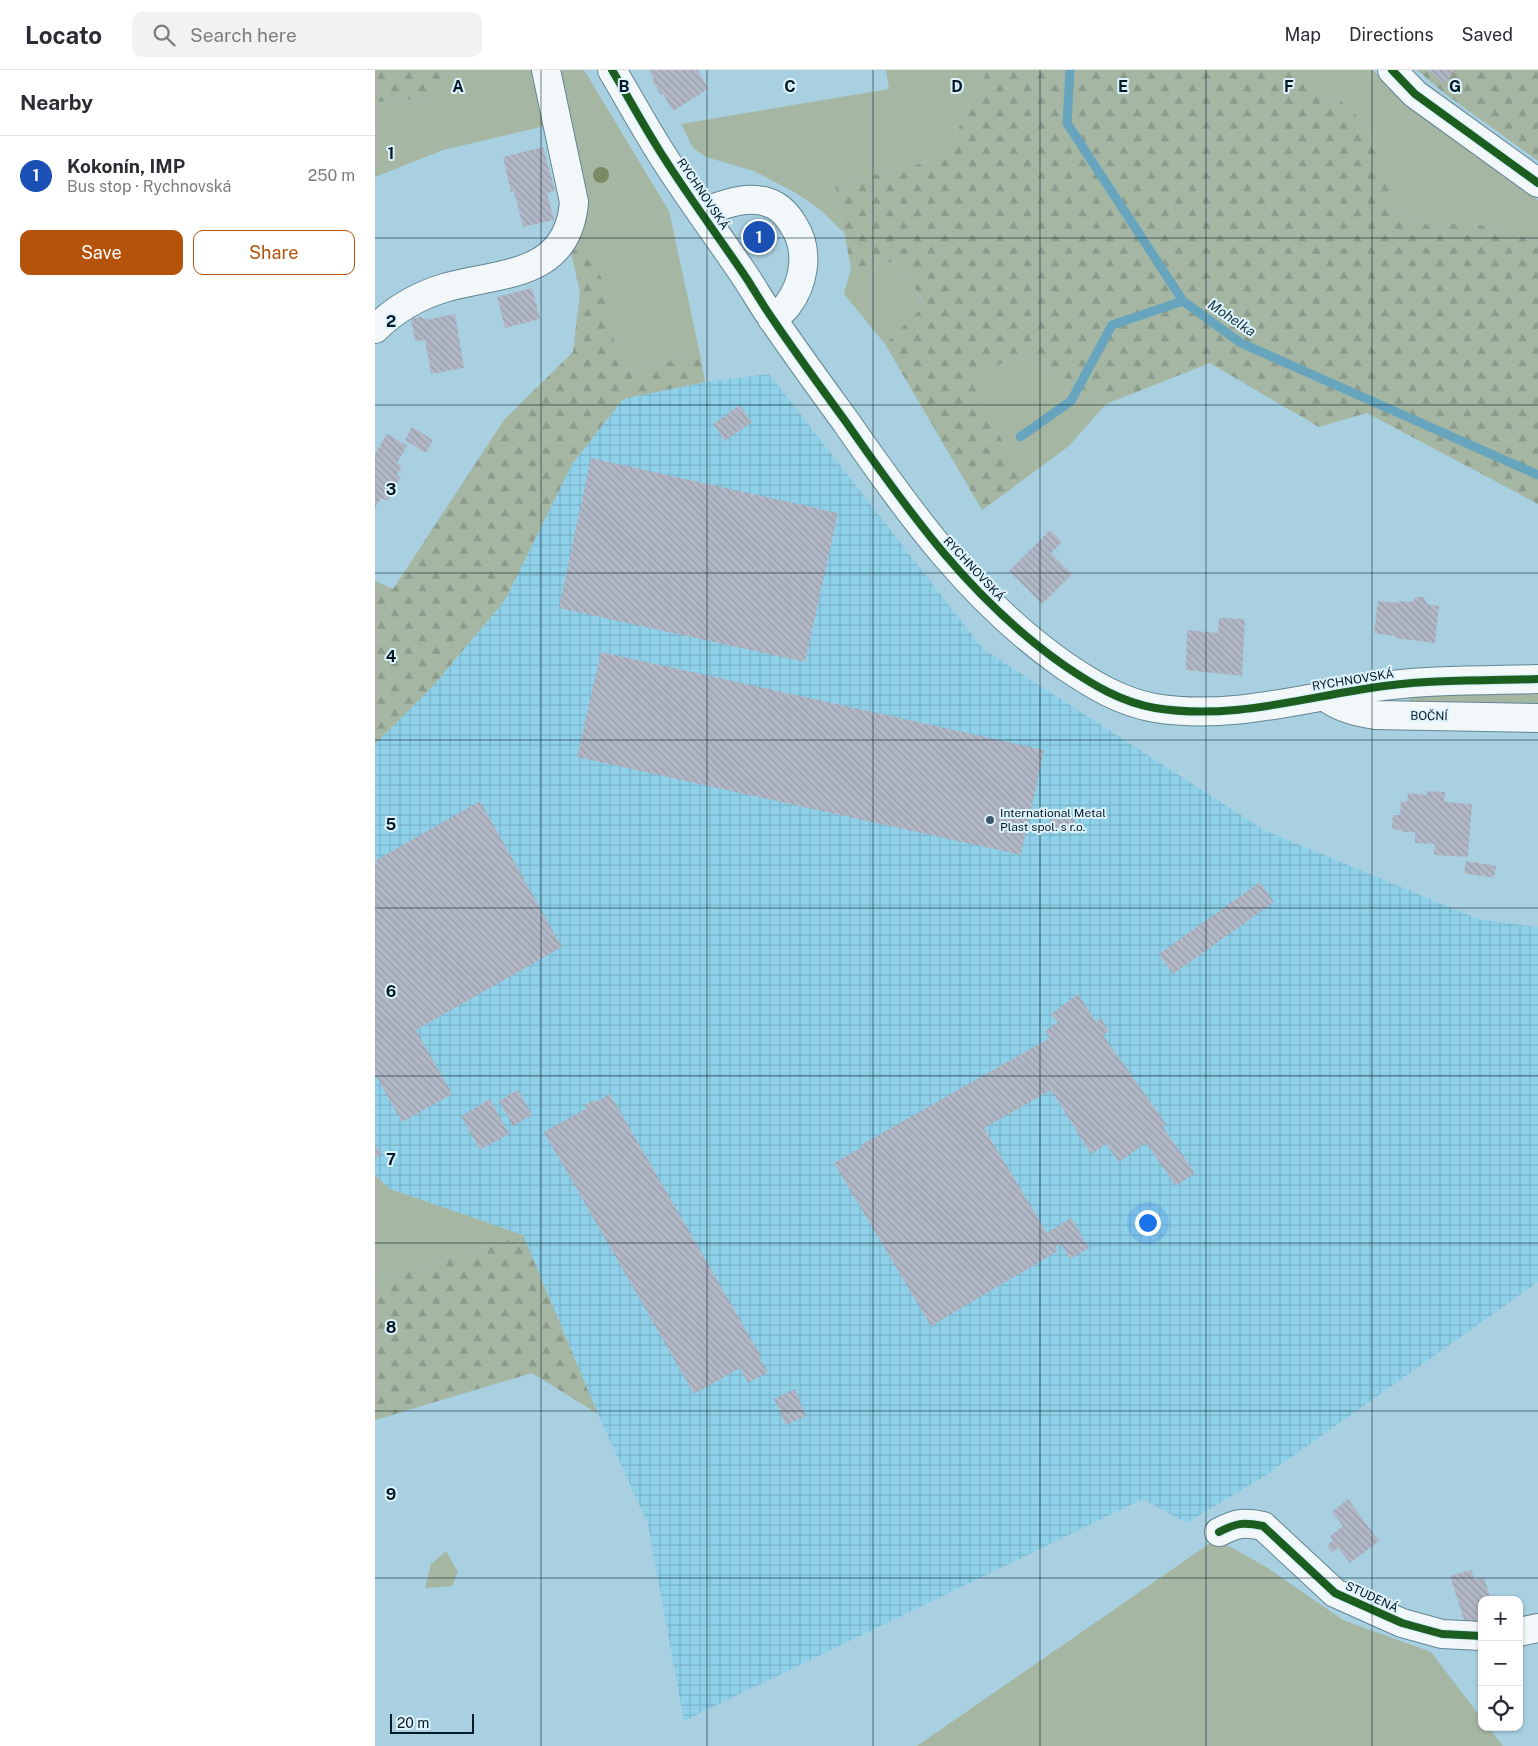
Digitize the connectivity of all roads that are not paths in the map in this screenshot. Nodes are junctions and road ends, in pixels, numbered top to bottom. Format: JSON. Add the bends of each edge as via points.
{"nodes":[{"id":1,"x":546,"y":70,"type":"edge"},
{"id":2,"x":612,"y":70,"type":"edge"},
{"id":3,"x":1392,"y":70,"type":"edge"},
{"id":4,"x":1538,"y":183,"type":"edge"},
{"id":5,"x":702,"y":214,"type":"junction"},
{"id":6,"x":772,"y":319,"type":"junction"},
{"id":7,"x":375,"y":329,"type":"edge"},
{"id":8,"x":1538,"y":680,"type":"edge"},
{"id":9,"x":1324,"y":696,"type":"junction"},
{"id":10,"x":1538,"y":718,"type":"edge"},
{"id":11,"x":1219,"y":1532,"type":"dead end"},
{"id":12,"x":1538,"y":1628,"type":"edge"},
{"id":13,"x":1523,"y":1631,"type":"edge"},
{"id":14,"x":1478,"y":1636,"type":"edge"}],
"edges":[{"from":1,"to":7,"type":"street","via":[[574,202],[573,217],[560,245],[529,268],[442,289],[416,300],[399,308]]},
{"from":2,"to":5,"type":"street","name":"RYCHNOVSKÁ","via":[[656,146]]},
{"from":3,"to":4,"type":"street","via":[[1415,94]]},
{"from":5,"to":6,"type":"street","name":"RYCHNOVSKÁ"},
{"from":5,"to":6,"type":"street","via":[[717,206],[748,200],[776,206],[789,218],[803,248],[802,275],[786,307]]},
{"from":6,"to":9,"type":"street","name":"RYCHNOVSKÁ","via":[[904,505],[945,555],[994,608],[1041,649],[1084,679],[1125,700],[1176,711],[1247,710]]},
{"from":8,"to":9,"type":"street","name":"RYCHNOVSKÁ","via":[[1418,682]]},
{"from":9,"to":10,"type":"street","name":"BOČNÍ","via":[[1349,710],[1375,715]]},
{"from":11,"to":14,"type":"street","name":"STUDENÁ","via":[[1237,1523],[1263,1526],[1335,1593],[1403,1623],[1442,1634]]},
{"from":12,"to":13,"type":"street"}]}
